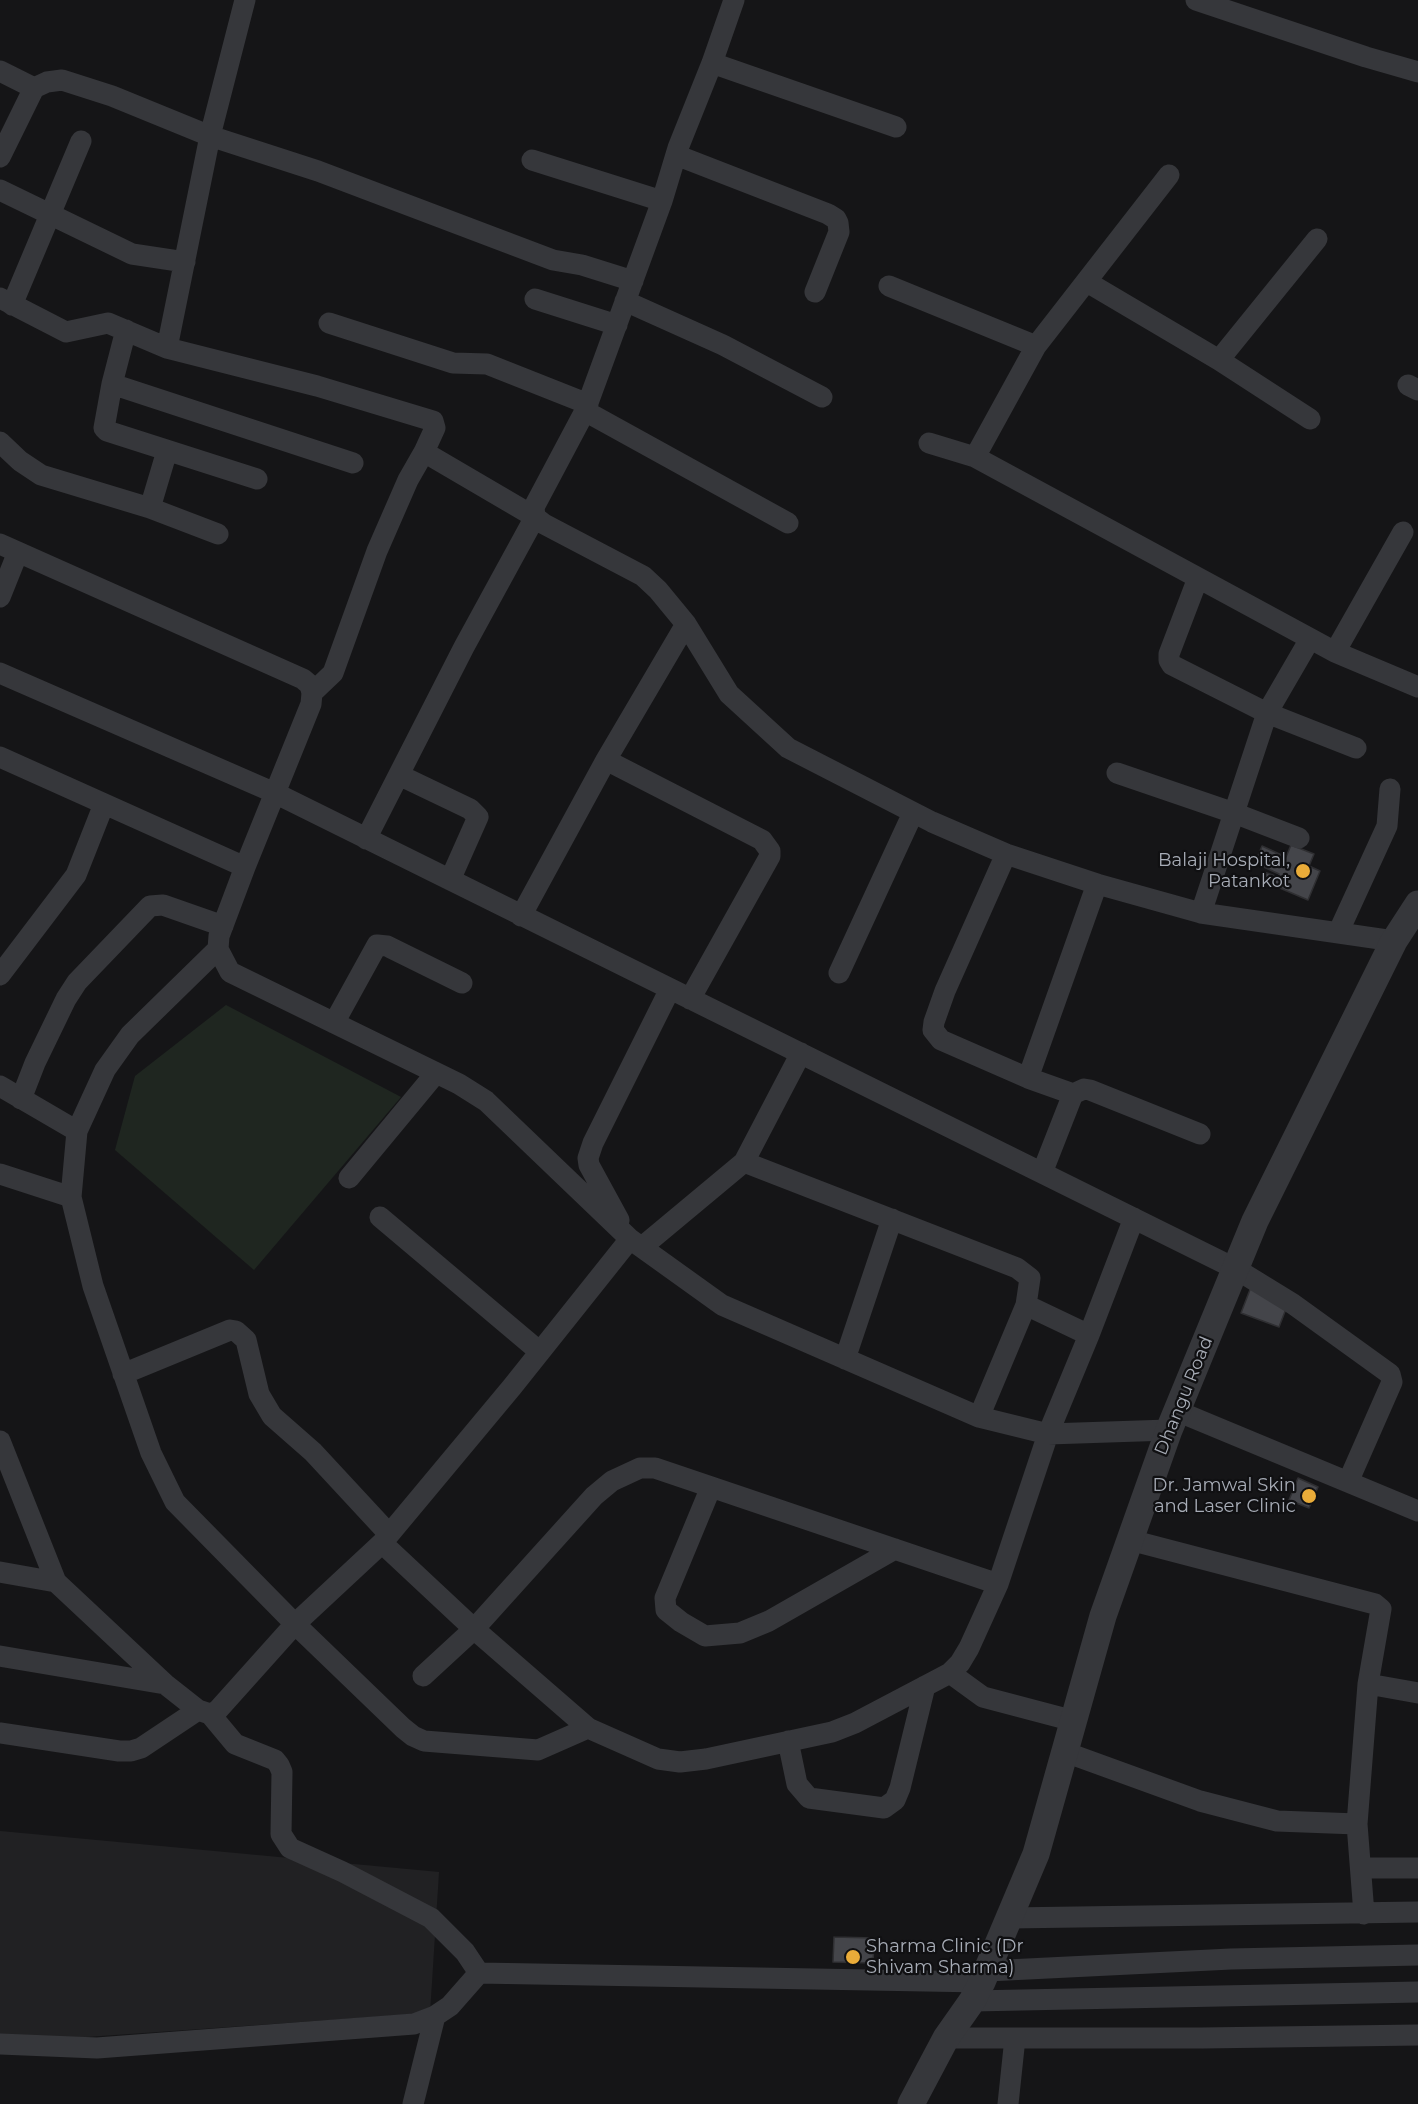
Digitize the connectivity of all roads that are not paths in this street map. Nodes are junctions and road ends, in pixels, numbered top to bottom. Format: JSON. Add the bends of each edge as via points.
{"nodes":[{"id":1,"x":245,"y":0,"type":"edge"},
{"id":2,"x":734,"y":0,"type":"edge"},
{"id":3,"x":1196,"y":0,"type":"edge"},
{"id":4,"x":712,"y":63,"type":"junction"},
{"id":5,"x":0,"y":71,"type":"edge"},
{"id":6,"x":1418,"y":72,"type":"edge"},
{"id":7,"x":34,"y":88,"type":"junction"},
{"id":8,"x":896,"y":127,"type":"dead end"},
{"id":9,"x":210,"y":136,"type":"junction"},
{"id":10,"x":81,"y":141,"type":"dead end"},
{"id":11,"x":676,"y":155,"type":"junction"},
{"id":12,"x":0,"y":157,"type":"edge"},
{"id":13,"x":532,"y":160,"type":"dead end"},
{"id":14,"x":1169,"y":175,"type":"dead end"},
{"id":15,"x":0,"y":190,"type":"edge"},
{"id":16,"x":662,"y":201,"type":"junction"},
{"id":17,"x":51,"y":215,"type":"junction"},
{"id":18,"x":1317,"y":239,"type":"dead end"},
{"id":19,"x":184,"y":262,"type":"junction"},
{"id":20,"x":1087,"y":282,"type":"junction"},
{"id":21,"x":889,"y":286,"type":"dead end"},
{"id":22,"x":629,"y":291,"type":"junction"},
{"id":23,"x":815,"y":292,"type":"dead end"},
{"id":24,"x":535,"y":299,"type":"dead end"},
{"id":25,"x":6,"y":302,"type":"edge"},
{"id":26,"x":328,"y":323,"type":"dead end"},
{"id":27,"x":617,"y":325,"type":"junction"},
{"id":28,"x":126,"y":330,"type":"junction"},
{"id":29,"x":1036,"y":346,"type":"junction"},
{"id":30,"x":167,"y":348,"type":"junction"},
{"id":31,"x":1219,"y":360,"type":"junction"},
{"id":32,"x":112,"y":384,"type":"junction"},
{"id":33,"x":822,"y":397,"type":"dead end"},
{"id":34,"x":586,"y":408,"type":"junction"},
{"id":35,"x":1310,"y":419,"type":"dead end"},
{"id":36,"x":0,"y":442,"type":"edge"},
{"id":37,"x":929,"y":443,"type":"dead end"},
{"id":38,"x":167,"y":451,"type":"junction"},
{"id":39,"x":424,"y":452,"type":"junction"},
{"id":40,"x":975,"y":457,"type":"junction"},
{"id":41,"x":353,"y":463,"type":"dead end"},
{"id":42,"x":257,"y":479,"type":"dead end"},
{"id":43,"x":150,"y":508,"type":"junction"},
{"id":44,"x":535,"y":517,"type":"junction"},
{"id":45,"x":788,"y":524,"type":"dead end"},
{"id":46,"x":1403,"y":532,"type":"dead end"},
{"id":47,"x":218,"y":534,"type":"dead end"},
{"id":48,"x":9,"y":548,"type":"edge"},
{"id":49,"x":1198,"y":578,"type":"junction"},
{"id":50,"x":0,"y":597,"type":"edge"},
{"id":51,"x":686,"y":624,"type":"junction"},
{"id":52,"x":1310,"y":639,"type":"junction"},
{"id":53,"x":1335,"y":652,"type":"junction"},
{"id":54,"x":0,"y":673,"type":"edge"},
{"id":55,"x":1418,"y":687,"type":"edge"},
{"id":56,"x":312,"y":693,"type":"junction"},
{"id":57,"x":1267,"y":713,"type":"junction"},
{"id":58,"x":1356,"y":748,"type":"dead end"},
{"id":59,"x":606,"y":760,"type":"junction"},
{"id":60,"x":2,"y":764,"type":"edge"},
{"id":61,"x":1116,"y":773,"type":"dead end"},
{"id":62,"x":399,"y":775,"type":"junction"},
{"id":63,"x":1390,"y":789,"type":"dead end"},
{"id":64,"x":275,"y":793,"type":"junction"},
{"id":65,"x":104,"y":804,"type":"junction"},
{"id":66,"x":914,"y":813,"type":"junction"},
{"id":67,"x":1234,"y":813,"type":"junction"},
{"id":68,"x":1299,"y":838,"type":"dead end"},
{"id":69,"x":366,"y":839,"type":"junction"},
{"id":70,"x":1006,"y":854,"type":"junction"},
{"id":71,"x":245,"y":867,"type":"junction"},
{"id":72,"x":450,"y":880,"type":"junction"},
{"id":73,"x":1097,"y":884,"type":"junction"},
{"id":74,"x":1201,"y":913,"type":"junction"},
{"id":75,"x":522,"y":916,"type":"junction"},
{"id":76,"x":223,"y":926,"type":"junction"},
{"id":77,"x":1408,"y":926,"type":"edge"},
{"id":78,"x":1338,"y":933,"type":"junction"},
{"id":79,"x":218,"y":949,"type":"junction"},
{"id":80,"x":839,"y":972,"type":"dead end"},
{"id":81,"x":0,"y":975,"type":"edge"},
{"id":82,"x":462,"y":982,"type":"dead end"},
{"id":83,"x":670,"y":988,"type":"junction"},
{"id":84,"x":690,"y":999,"type":"junction"},
{"id":85,"x":334,"y":1023,"type":"junction"},
{"id":86,"x":801,"y":1053,"type":"junction"},
{"id":87,"x":436,"y":1073,"type":"junction"},
{"id":88,"x":1028,"y":1078,"type":"junction"},
{"id":89,"x":0,"y":1086,"type":"edge"},
{"id":90,"x":1073,"y":1094,"type":"junction"},
{"id":91,"x":21,"y":1099,"type":"junction"},
{"id":92,"x":77,"y":1131,"type":"junction"},
{"id":93,"x":1200,"y":1134,"type":"dead end"},
{"id":94,"x":744,"y":1162,"type":"junction"},
{"id":95,"x":1042,"y":1173,"type":"junction"},
{"id":96,"x":0,"y":1174,"type":"edge"},
{"id":97,"x":349,"y":1178,"type":"dead end"},
{"id":98,"x":71,"y":1197,"type":"junction"},
{"id":99,"x":380,"y":1217,"type":"dead end"},
{"id":100,"x":1134,"y":1218,"type":"junction"},
{"id":101,"x":892,"y":1219,"type":"junction"},
{"id":102,"x":636,"y":1243,"type":"junction"},
{"id":103,"x":1236,"y":1269,"type":"junction"},
{"id":104,"x":1026,"y":1305,"type":"junction"},
{"id":105,"x":1089,"y":1335,"type":"junction"},
{"id":106,"x":540,"y":1352,"type":"junction"},
{"id":107,"x":845,"y":1359,"type":"junction"},
{"id":108,"x":123,"y":1374,"type":"junction"},
{"id":109,"x":979,"y":1417,"type":"junction"},
{"id":110,"x":1173,"y":1421,"type":"junction"},
{"id":111,"x":1048,"y":1434,"type":"junction"},
{"id":112,"x":0,"y":1441,"type":"edge"},
{"id":113,"x":1348,"y":1482,"type":"junction"},
{"id":114,"x":711,"y":1487,"type":"junction"},
{"id":115,"x":1418,"y":1511,"type":"edge"},
{"id":116,"x":386,"y":1539,"type":"junction"},
{"id":117,"x":1130,"y":1540,"type":"junction"},
{"id":118,"x":895,"y":1549,"type":"junction"},
{"id":119,"x":0,"y":1572,"type":"edge"},
{"id":120,"x":56,"y":1582,"type":"junction"},
{"id":121,"x":998,"y":1584,"type":"junction"},
{"id":122,"x":295,"y":1624,"type":"junction"},
{"id":123,"x":474,"y":1629,"type":"junction"},
{"id":124,"x":0,"y":1656,"type":"edge"},
{"id":125,"x":950,"y":1673,"type":"junction"},
{"id":126,"x":423,"y":1677,"type":"dead end"},
{"id":127,"x":165,"y":1684,"type":"junction"},
{"id":128,"x":1368,"y":1684,"type":"junction"},
{"id":129,"x":925,"y":1686,"type":"junction"},
{"id":130,"x":1418,"y":1693,"type":"edge"},
{"id":131,"x":204,"y":1712,"type":"junction"},
{"id":132,"x":1074,"y":1721,"type":"junction"},
{"id":133,"x":588,"y":1728,"type":"junction"},
{"id":134,"x":0,"y":1733,"type":"edge"},
{"id":135,"x":788,"y":1741,"type":"junction"},
{"id":136,"x":1065,"y":1752,"type":"junction"},
{"id":137,"x":1358,"y":1824,"type":"junction"},
{"id":138,"x":1361,"y":1868,"type":"junction"},
{"id":139,"x":1418,"y":1868,"type":"edge"},
{"id":140,"x":1418,"y":1912,"type":"edge"},
{"id":141,"x":1365,"y":1914,"type":"junction"},
{"id":142,"x":1009,"y":1918,"type":"junction"},
{"id":143,"x":1418,"y":1955,"type":"edge"},
{"id":144,"x":479,"y":1973,"type":"junction"},
{"id":145,"x":980,"y":1984,"type":"junction"},
{"id":146,"x":1418,"y":1992,"type":"edge"},
{"id":147,"x":435,"y":2016,"type":"junction"},
{"id":148,"x":1418,"y":2035,"type":"edge"},
{"id":149,"x":946,"y":2038,"type":"junction"},
{"id":150,"x":1015,"y":2038,"type":"junction"},
{"id":151,"x":0,"y":2044,"type":"edge"},
{"id":152,"x":413,"y":2104,"type":"edge"},
{"id":153,"x":911,"y":2104,"type":"edge"},
{"id":154,"x":1008,"y":2104,"type":"edge"}],
"edges":[{"from":1,"to":9,"type":"street"},
{"from":2,"to":4,"type":"street"},
{"from":3,"to":6,"type":"street"},
{"from":4,"to":8,"type":"street"},
{"from":4,"to":11,"type":"street"},
{"from":5,"to":7,"type":"street"},
{"from":7,"to":9,"type":"street","via":[[62,80]]},
{"from":7,"to":12,"type":"street"},
{"from":9,"to":19,"type":"street"},
{"from":9,"to":22,"type":"street","via":[[318,171],[553,260],[582,265]]},
{"from":10,"to":17,"type":"street"},
{"from":11,"to":16,"type":"street"},
{"from":11,"to":23,"type":"street","via":[[836,219],[839,232]]},
{"from":13,"to":16,"type":"street"},
{"from":14,"to":20,"type":"street"},
{"from":15,"to":17,"type":"street"},
{"from":16,"to":22,"type":"street"},
{"from":17,"to":19,"type":"street","via":[[132,254]]},
{"from":17,"to":25,"type":"street"},
{"from":18,"to":31,"type":"street"},
{"from":19,"to":30,"type":"street"},
{"from":20,"to":29,"type":"street"},
{"from":20,"to":31,"type":"street"},
{"from":21,"to":29,"type":"street"},
{"from":22,"to":27,"type":"street"},
{"from":22,"to":33,"type":"street"},
{"from":24,"to":27,"type":"street"},
{"from":25,"to":28,"type":"street","via":[[66,332],[102,323]]},
{"from":26,"to":34,"type":"street","via":[[453,363],[487,364]]},
{"from":27,"to":34,"type":"street"},
{"from":28,"to":30,"type":"street"},
{"from":28,"to":32,"type":"street"},
{"from":29,"to":40,"type":"street"},
{"from":30,"to":39,"type":"street","via":[[317,386],[433,421],[435,428]]},
{"from":31,"to":35,"type":"street"},
{"from":32,"to":38,"type":"street","via":[[104,428]]},
{"from":32,"to":41,"type":"street"},
{"from":34,"to":44,"type":"street","via":[[534,507]]},
{"from":34,"to":45,"type":"street"},
{"from":36,"to":43,"type":"street","via":[[41,475]]},
{"from":37,"to":40,"type":"street"},
{"from":38,"to":42,"type":"street"},
{"from":38,"to":43,"type":"street"},
{"from":39,"to":44,"type":"street"},
{"from":39,"to":56,"type":"street","via":[[377,551],[333,672]]},
{"from":40,"to":49,"type":"street"},
{"from":43,"to":47,"type":"street"},
{"from":44,"to":51,"type":"street","via":[[643,576]]},
{"from":44,"to":62,"type":"street"},
{"from":46,"to":53,"type":"street"},
{"from":48,"to":50,"type":"street"},
{"from":48,"to":56,"type":"street","via":[[303,679]]},
{"from":49,"to":52,"type":"street"},
{"from":49,"to":57,"type":"street","via":[[1169,660]]},
{"from":51,"to":59,"type":"street"},
{"from":51,"to":66,"type":"street","via":[[729,694],[788,748]]},
{"from":52,"to":53,"type":"street"},
{"from":52,"to":57,"type":"street"},
{"from":53,"to":55,"type":"street"},
{"from":54,"to":64,"type":"street"},
{"from":56,"to":64,"type":"street"},
{"from":57,"to":58,"type":"street"},
{"from":57,"to":67,"type":"street"},
{"from":59,"to":75,"type":"street"},
{"from":59,"to":84,"type":"street","via":[[762,840],[770,851]]},
{"from":60,"to":65,"type":"street"},
{"from":61,"to":67,"type":"street"},
{"from":62,"to":69,"type":"street"},
{"from":62,"to":72,"type":"street","via":[[478,816]]},
{"from":63,"to":78,"type":"street","via":[[1387,826]]},
{"from":64,"to":69,"type":"street"},
{"from":64,"to":71,"type":"street"},
{"from":65,"to":71,"type":"street"},
{"from":65,"to":81,"type":"street","via":[[76,875]]},
{"from":66,"to":70,"type":"street"},
{"from":66,"to":80,"type":"street"},
{"from":67,"to":68,"type":"street"},
{"from":67,"to":74,"type":"street"},
{"from":69,"to":72,"type":"street"},
{"from":70,"to":73,"type":"street"},
{"from":70,"to":88,"type":"street","via":[[945,991],[933,1030],[941,1040]]},
{"from":71,"to":76,"type":"street"},
{"from":72,"to":75,"type":"street"},
{"from":73,"to":74,"type":"street"},
{"from":73,"to":88,"type":"street"},
{"from":74,"to":78,"type":"street"},
{"from":75,"to":83,"type":"street"},
{"from":76,"to":79,"type":"street"},
{"from":76,"to":91,"type":"street","via":[[163,905],[150,906],[66,999]]},
{"from":77,"to":78,"type":"street"},
{"from":77,"to":103,"type":"street","name":"Dhangu Road","via":[[1255,1221]]},
{"from":79,"to":85,"type":"street","via":[[230,972]]},
{"from":79,"to":92,"type":"street","via":[[130,1035],[105,1070]]},
{"from":82,"to":85,"type":"street","via":[[387,946],[377,945]]},
{"from":83,"to":84,"type":"street"},
{"from":83,"to":102,"type":"street","via":[[588,1158]]},
{"from":84,"to":86,"type":"street"},
{"from":85,"to":87,"type":"street"},
{"from":86,"to":94,"type":"street"},
{"from":86,"to":95,"type":"street"},
{"from":87,"to":97,"type":"street"},
{"from":87,"to":102,"type":"street","via":[[486,1101]]},
{"from":88,"to":90,"type":"street"},
{"from":89,"to":91,"type":"street"},
{"from":90,"to":93,"type":"street","via":[[1090,1090]]},
{"from":90,"to":95,"type":"street"},
{"from":91,"to":92,"type":"street"},
{"from":92,"to":98,"type":"street"},
{"from":94,"to":101,"type":"street"},
{"from":94,"to":102,"type":"street"},
{"from":95,"to":100,"type":"street"},
{"from":96,"to":98,"type":"street"},
{"from":98,"to":108,"type":"street","via":[[93,1286]]},
{"from":99,"to":106,"type":"street"},
{"from":100,"to":103,"type":"street"},
{"from":100,"to":105,"type":"street"},
{"from":101,"to":104,"type":"street","via":[[1026,1273],[1031,1282]]},
{"from":101,"to":107,"type":"street"},
{"from":102,"to":106,"type":"street"},
{"from":102,"to":107,"type":"street","via":[[722,1305]]},
{"from":103,"to":110,"type":"street","name":"Dhangu Road"},
{"from":103,"to":113,"type":"street","via":[[1293,1304],[1390,1374],[1392,1382]]},
{"from":104,"to":105,"type":"street"},
{"from":104,"to":109,"type":"street"},
{"from":105,"to":111,"type":"street"},
{"from":106,"to":116,"type":"street"},
{"from":107,"to":109,"type":"street"},
{"from":108,"to":116,"type":"street","via":[[230,1330],[243,1335],[267,1409],[313,1452]]},
{"from":108,"to":122,"type":"street","via":[[151,1453],[175,1502]]},
{"from":109,"to":111,"type":"street"},
{"from":110,"to":111,"type":"street"},
{"from":110,"to":113,"type":"street"},
{"from":110,"to":117,"type":"street","name":"Dhangu Road"},
{"from":111,"to":121,"type":"street"},
{"from":112,"to":120,"type":"street"},
{"from":113,"to":115,"type":"street"},
{"from":114,"to":118,"type":"street"},
{"from":114,"to":118,"type":"street","via":[[665,1598],[666,1610],[705,1636],[740,1633],[769,1621]]},
{"from":114,"to":123,"type":"street","via":[[655,1468],[640,1468],[612,1482],[594,1496]]},
{"from":116,"to":122,"type":"street"},
{"from":116,"to":123,"type":"street"},
{"from":117,"to":128,"type":"street","via":[[1379,1606],[1382,1613]]},
{"from":117,"to":132,"type":"street","name":"Dhangu Road","via":[[1103,1616]]},
{"from":118,"to":121,"type":"street"},
{"from":119,"to":120,"type":"street"},
{"from":120,"to":127,"type":"street"},
{"from":121,"to":125,"type":"street","via":[[969,1648]]},
{"from":122,"to":131,"type":"street","via":[[218,1711]]},
{"from":122,"to":133,"type":"street","via":[[403,1728],[424,1741],[538,1750]]},
{"from":123,"to":126,"type":"street"},
{"from":123,"to":133,"type":"street"},
{"from":124,"to":127,"type":"street"},
{"from":125,"to":129,"type":"street"},
{"from":125,"to":132,"type":"street","via":[[983,1696]]},
{"from":127,"to":131,"type":"street"},
{"from":128,"to":130,"type":"street"},
{"from":128,"to":137,"type":"street"},
{"from":129,"to":135,"type":"street","via":[[855,1723]]},
{"from":129,"to":135,"type":"street","via":[[900,1788],[884,1808],[809,1798],[797,1784]]},
{"from":131,"to":134,"type":"street","via":[[132,1751]]},
{"from":131,"to":144,"type":"street","via":[[235,1744],[279,1765],[281,1834],[290,1848],[431,1918],[465,1952]]},
{"from":132,"to":136,"type":"street","name":"Dhangu Road"},
{"from":133,"to":135,"type":"street","via":[[658,1758],[680,1762]]},
{"from":136,"to":137,"type":"street","via":[[1200,1801],[1277,1821]]},
{"from":136,"to":142,"type":"street","name":"Dhangu Road","via":[[1036,1854]]},
{"from":137,"to":138,"type":"street"},
{"from":138,"to":139,"type":"street"},
{"from":138,"to":141,"type":"street"},
{"from":140,"to":141,"type":"street"},
{"from":141,"to":142,"type":"street"},
{"from":142,"to":145,"type":"street","name":"Dhangu Road"},
{"from":143,"to":145,"type":"street","via":[[1231,1959]]},
{"from":144,"to":145,"type":"street"},
{"from":144,"to":147,"type":"street","via":[[450,2006]]},
{"from":145,"to":146,"type":"street"},
{"from":145,"to":149,"type":"street","name":"Dhangu Road"},
{"from":147,"to":151,"type":"street","via":[[414,2024],[97,2048]]},
{"from":147,"to":152,"type":"street"},
{"from":148,"to":150,"type":"street"},
{"from":149,"to":150,"type":"street"},
{"from":149,"to":153,"type":"street","name":"Dhangu Road"},
{"from":150,"to":154,"type":"street"}]}
